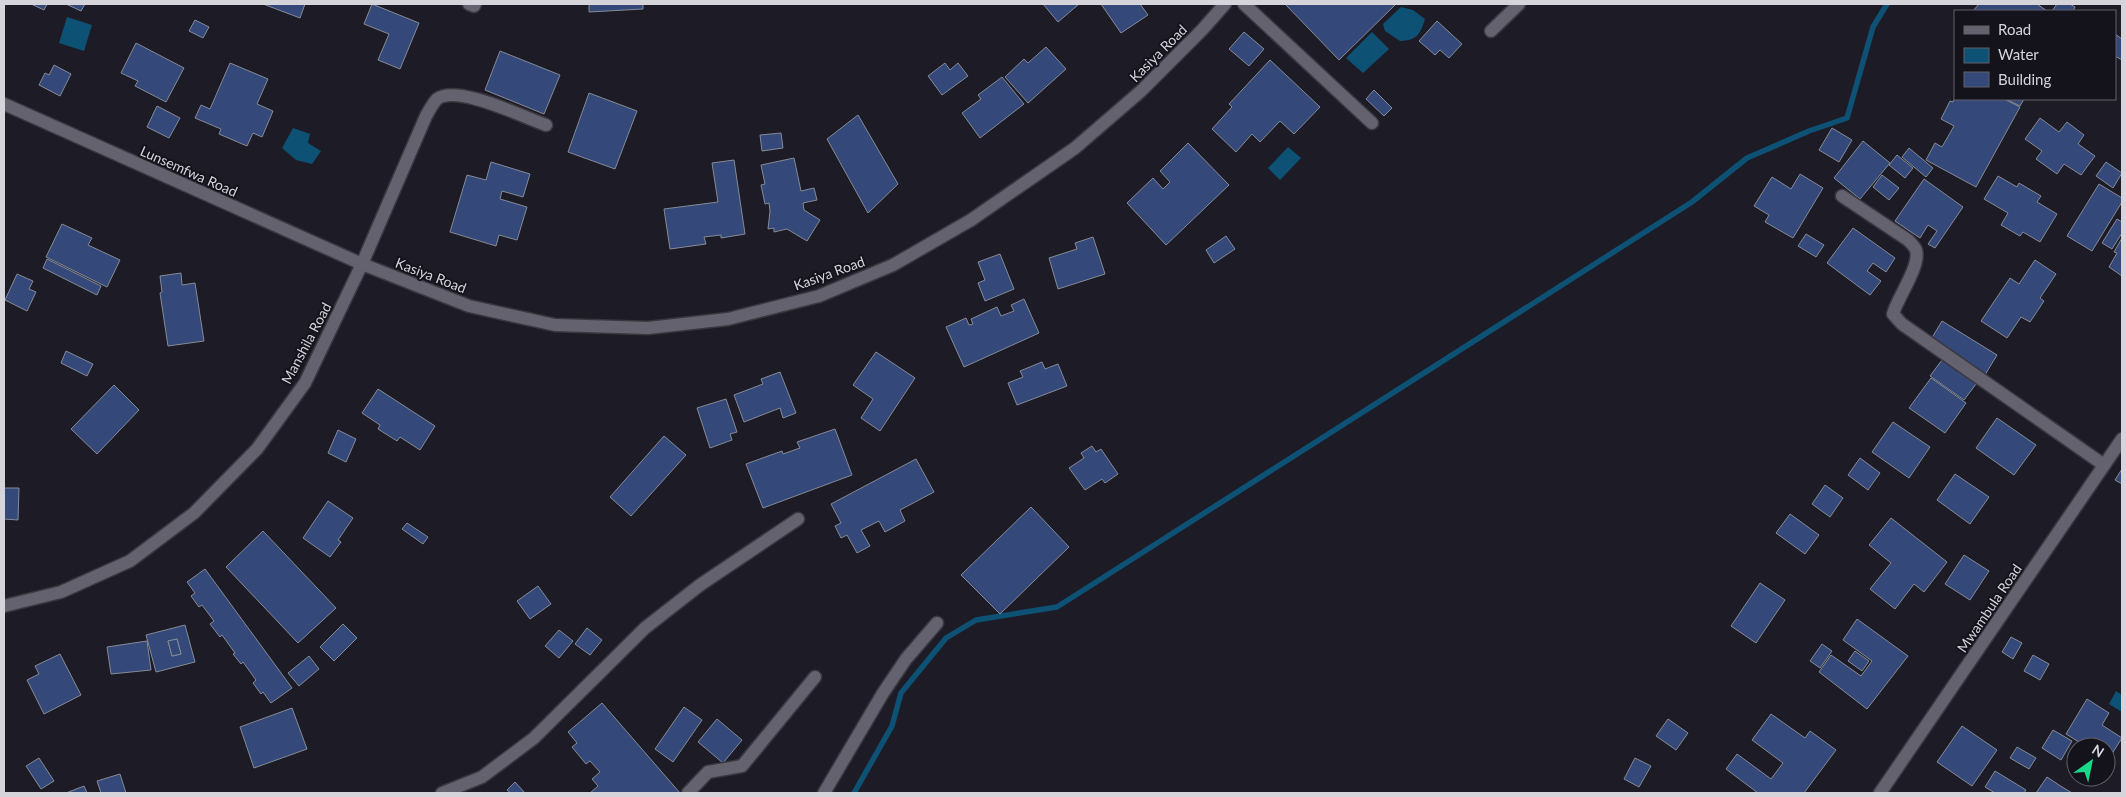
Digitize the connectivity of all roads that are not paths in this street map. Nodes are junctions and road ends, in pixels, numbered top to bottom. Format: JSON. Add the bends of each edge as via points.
{"nodes":[{"id":1,"x":1225,"y":4,"type":"edge"},
{"id":2,"x":1244,"y":4,"type":"edge"},
{"id":3,"x":1519,"y":4,"type":"edge"},
{"id":4,"x":1491,"y":31,"type":"dead end"},
{"id":5,"x":4,"y":104,"type":"edge"},
{"id":6,"x":1372,"y":123,"type":"dead end"},
{"id":7,"x":546,"y":125,"type":"dead end"},
{"id":8,"x":1842,"y":196,"type":"dead end"},
{"id":9,"x":362,"y":264,"type":"junction"},
{"id":10,"x":2122,"y":439,"type":"edge"},
{"id":11,"x":2104,"y":465,"type":"junction"},
{"id":12,"x":798,"y":519,"type":"dead end"},
{"id":13,"x":4,"y":606,"type":"edge"},
{"id":14,"x":937,"y":623,"type":"dead end"},
{"id":15,"x":815,"y":677,"type":"dead end"},
{"id":16,"x":442,"y":793,"type":"edge"},
{"id":17,"x":688,"y":793,"type":"edge"},
{"id":18,"x":824,"y":793,"type":"edge"},
{"id":19,"x":1880,"y":793,"type":"edge"}],
"edges":[{"from":1,"to":9,"type":"street","name":"Kasiya Road","via":[[1141,91],[1075,148],[971,220],[902,260],[819,296],[728,319],[648,328],[555,326],[469,306]]},
{"from":2,"to":6,"type":"street"},
{"from":3,"to":4,"type":"street"},
{"from":5,"to":9,"type":"street","name":"Lunsemfwa Road"},
{"from":7,"to":9,"type":"street","name":"Manshila Road","via":[[476,98],[454,94],[437,99],[426,116]]},
{"from":8,"to":11,"type":"street","via":[[1908,240],[1916,250],[1916,261],[1892,314]]},
{"from":9,"to":13,"type":"street","name":"Manshila Road","via":[[305,383],[257,449],[194,513],[130,561],[61,592]]},
{"from":10,"to":11,"type":"street","name":"Mwambula Road"},
{"from":11,"to":19,"type":"street","name":"Mwambula Road"},
{"from":12,"to":16,"type":"street","via":[[700,585],[645,628],[534,738],[482,777]]},
{"from":14,"to":18,"type":"street","via":[[882,693]]},
{"from":15,"to":17,"type":"street","via":[[742,766],[708,772]]}]}
